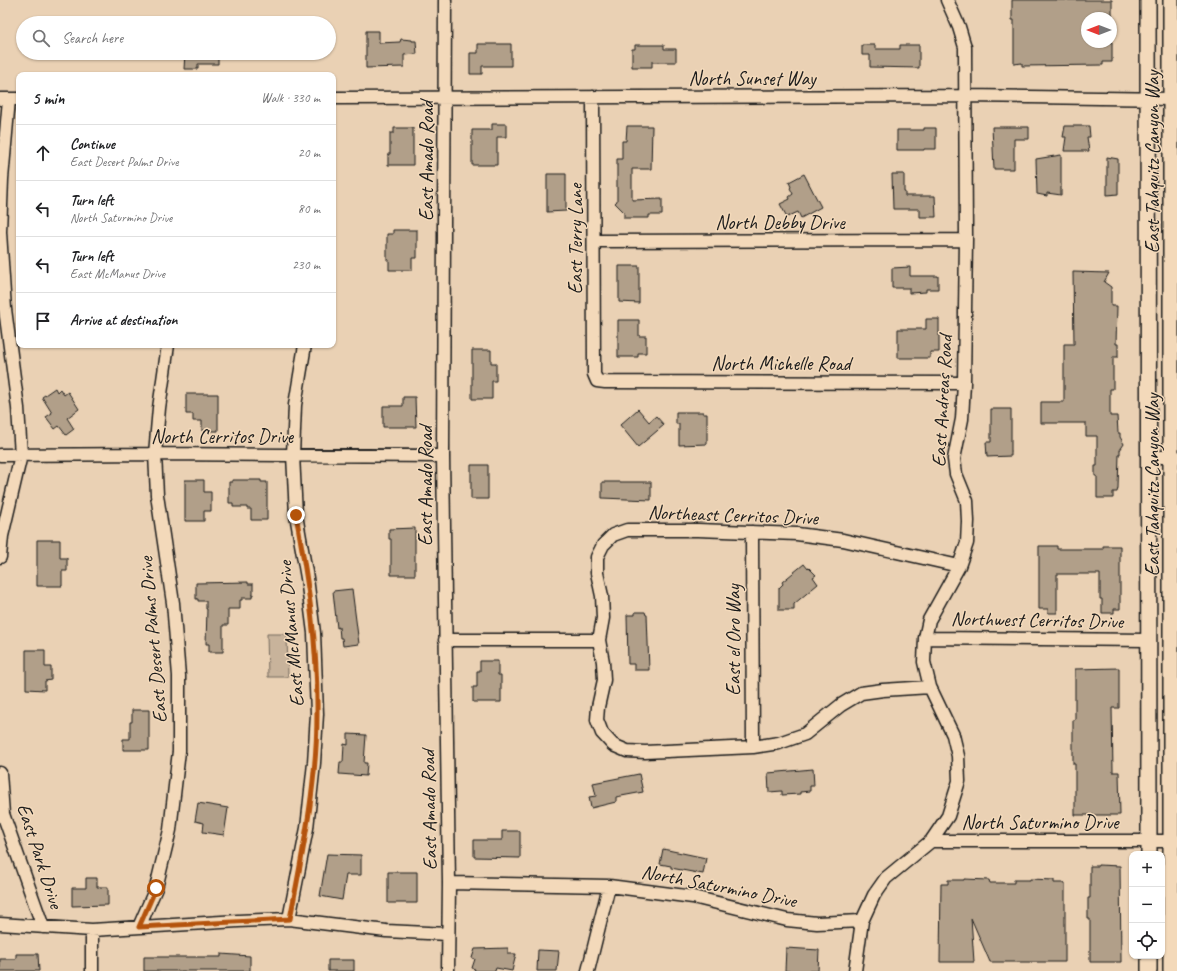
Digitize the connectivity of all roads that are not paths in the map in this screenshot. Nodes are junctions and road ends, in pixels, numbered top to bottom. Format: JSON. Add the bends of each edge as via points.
{"nodes":[{"id":1,"x":445,"y":0,"type":"edge"},
{"id":2,"x":947,"y":0,"type":"edge"},
{"id":3,"x":1148,"y":0,"type":"edge"},
{"id":4,"x":1171,"y":0,"type":"edge"},
{"id":5,"x":965,"y":96,"type":"junction"},
{"id":6,"x":446,"y":97,"type":"junction"},
{"id":7,"x":593,"y":97,"type":"junction"},
{"id":8,"x":336,"y":98,"type":"edge"},
{"id":9,"x":1148,"y":98,"type":"junction"},
{"id":10,"x":9,"y":99,"type":"edge"},
{"id":11,"x":1172,"y":99,"type":"junction"},
{"id":12,"x":966,"y":240,"type":"junction"},
{"id":13,"x":594,"y":241,"type":"junction"},
{"id":14,"x":168,"y":348,"type":"edge"},
{"id":15,"x":304,"y":348,"type":"edge"},
{"id":16,"x":597,"y":381,"type":"joint"},
{"id":17,"x":964,"y":382,"type":"junction"},
{"id":18,"x":155,"y":454,"type":"junction"},
{"id":19,"x":0,"y":455,"type":"edge"},
{"id":20,"x":21,"y":455,"type":"junction"},
{"id":21,"x":293,"y":455,"type":"junction"},
{"id":22,"x":443,"y":456,"type":"junction"},
{"id":23,"x":1149,"y":457,"type":"junction"},
{"id":24,"x":1174,"y":457,"type":"edge"},
{"id":25,"x":752,"y":532,"type":"junction"},
{"id":26,"x":0,"y":557,"type":"edge"},
{"id":27,"x":960,"y":566,"type":"junction"},
{"id":28,"x":925,"y":638,"type":"junction"},
{"id":29,"x":445,"y":640,"type":"junction"},
{"id":30,"x":599,"y":640,"type":"junction"},
{"id":31,"x":1149,"y":640,"type":"junction"},
{"id":32,"x":930,"y":687,"type":"junction"},
{"id":33,"x":753,"y":747,"type":"junction"},
{"id":34,"x":0,"y":772,"type":"edge"},
{"id":35,"x":931,"y":841,"type":"junction"},
{"id":36,"x":1174,"y":841,"type":"edge"},
{"id":37,"x":1149,"y":847,"type":"edge"},
{"id":38,"x":449,"y":883,"type":"junction"},
{"id":39,"x":609,"y":886,"type":"junction"},
{"id":40,"x":290,"y":919,"type":"junction"},
{"id":41,"x":862,"y":921,"type":"junction"},
{"id":42,"x":0,"y":924,"type":"edge"},
{"id":43,"x":43,"y":927,"type":"junction"},
{"id":44,"x":139,"y":927,"type":"junction"},
{"id":45,"x":92,"y":930,"type":"junction"},
{"id":46,"x":448,"y":934,"type":"junction"},
{"id":47,"x":1149,"y":959,"type":"edge"},
{"id":48,"x":92,"y":971,"type":"edge"},
{"id":49,"x":448,"y":971,"type":"edge"},
{"id":50,"x":588,"y":971,"type":"edge"},
{"id":51,"x":855,"y":971,"type":"edge"},
{"id":52,"x":1150,"y":971,"type":"edge"},
{"id":53,"x":1171,"y":971,"type":"edge"}],
"edges":[{"from":1,"to":6,"type":"street","name":"East Amado Road"},
{"from":2,"to":5,"type":"street","name":"East Andreas Road","via":[[965,47]]},
{"from":3,"to":9,"type":"main road","name":"East Tahquitz Canyon Way"},
{"from":4,"to":11,"type":"main road","name":"East Tahquitz Canyon Way"},
{"from":5,"to":7,"type":"street","name":"North Sunset Way"},
{"from":5,"to":9,"type":"street","name":"North Sunset Way"},
{"from":5,"to":12,"type":"street","name":"East Andreas Road"},
{"from":6,"to":7,"type":"street","name":"North Sunset Way"},
{"from":6,"to":8,"type":"street","name":"North Sunset Way"},
{"from":6,"to":22,"type":"street","name":"East Amado Road"},
{"from":7,"to":13,"type":"street","name":"East Terry Lane"},
{"from":9,"to":11,"type":"street","name":"North Sunset Way"},
{"from":9,"to":23,"type":"main road","name":"East Tahquitz Canyon Way"},
{"from":10,"to":20,"type":"street","via":[[0,232],[5,309],[18,408]]},
{"from":11,"to":24,"type":"main road","name":"East Tahquitz Canyon Way"},
{"from":12,"to":13,"type":"street","name":"North Debby Drive"},
{"from":12,"to":17,"type":"street","name":"East Andreas Road"},
{"from":13,"to":16,"type":"street","name":"East Terry Lane","via":[[594,374]]},
{"from":14,"to":18,"type":"street","name":"East Desert Palms Drive","via":[[158,408]]},
{"from":15,"to":21,"type":"street","name":"East McManus Drive","via":[[295,405]]},
{"from":16,"to":17,"type":"street","name":"North Michelle Road"},
{"from":17,"to":27,"type":"street","name":"East Andreas Road","via":[[962,419],[954,459],[956,474],[967,501],[967,543]]},
{"from":18,"to":20,"type":"street","name":"North Cerritos Drive"},
{"from":18,"to":21,"type":"street","name":"North Cerritos Drive"},
{"from":18,"to":44,"type":"street","name":"East Desert Palms Drive","via":[[157,495],[173,603],[179,676],[180,751],[170,830],[156,888]]},
{"from":19,"to":20,"type":"street","name":"North Cerritos Drive"},
{"from":20,"to":26,"type":"street","via":[[2,536]]},
{"from":21,"to":22,"type":"street","name":"North Cerritos Drive"},
{"from":21,"to":40,"type":"street","name":"East McManus Drive","via":[[296,515],[314,633],[317,714],[307,828]]},
{"from":22,"to":29,"type":"street","name":"East Amado Road"},
{"from":23,"to":24,"type":"street"},
{"from":23,"to":31,"type":"main road","name":"East Tahquitz Canyon Way"},
{"from":24,"to":36,"type":"main road","name":"East Tahquitz Canyon Way"},
{"from":25,"to":27,"type":"street","name":"Northeast Cerritos Drive","via":[[842,540]]},
{"from":25,"to":30,"type":"street","name":"Northeast Cerritos Drive","via":[[627,530],[613,535],[603,545],[597,557],[603,618]]},
{"from":25,"to":33,"type":"street","name":"East el Oro Way"},
{"from":27,"to":28,"type":"street","name":"East Andreas Road","via":[[929,620]]},
{"from":28,"to":31,"type":"street","name":"Northwest Cerritos Drive"},
{"from":28,"to":32,"type":"street","name":"East Andreas Road","via":[[924,662]]},
{"from":29,"to":30,"type":"street"},
{"from":29,"to":38,"type":"street","name":"East Amado Road"},
{"from":30,"to":33,"type":"street","via":[[604,680],[597,720],[602,733],[613,745],[627,751],[645,752]]},
{"from":31,"to":37,"type":"main road","name":"East Tahquitz Canyon Way"},
{"from":32,"to":33,"type":"street","via":[[861,693],[841,704],[805,734],[780,743]]},
{"from":32,"to":35,"type":"street","name":"East Andreas Road","via":[[953,735],[958,756],[959,781],[948,816]]},
{"from":34,"to":43,"type":"street","name":"East Park Drive","via":[[3,814]]},
{"from":35,"to":37,"type":"street","name":"North Saturmino Drive"},
{"from":35,"to":41,"type":"street","name":"East Andreas Road","via":[[886,878],[874,895]]},
{"from":36,"to":37,"type":"street","name":"North Saturmino Drive"},
{"from":36,"to":53,"type":"main road","name":"East Tahquitz Canyon Way"},
{"from":38,"to":39,"type":"street","name":"North Saturmino Drive"},
{"from":38,"to":46,"type":"street","name":"East Amado Road"},
{"from":39,"to":41,"type":"street","name":"North Saturmino Drive","via":[[693,897],[787,920],[817,923]]},
{"from":39,"to":50,"type":"street"},
{"from":40,"to":44,"type":"street"},
{"from":40,"to":46,"type":"street","via":[[386,931]]},
{"from":41,"to":51,"type":"street","name":"East Andreas Road"},
{"from":42,"to":43,"type":"street"},
{"from":43,"to":45,"type":"street"},
{"from":44,"to":45,"type":"street"},
{"from":45,"to":48,"type":"street"},
{"from":46,"to":49,"type":"street","name":"East Amado Road"},
{"from":47,"to":52,"type":"main road"}]}
